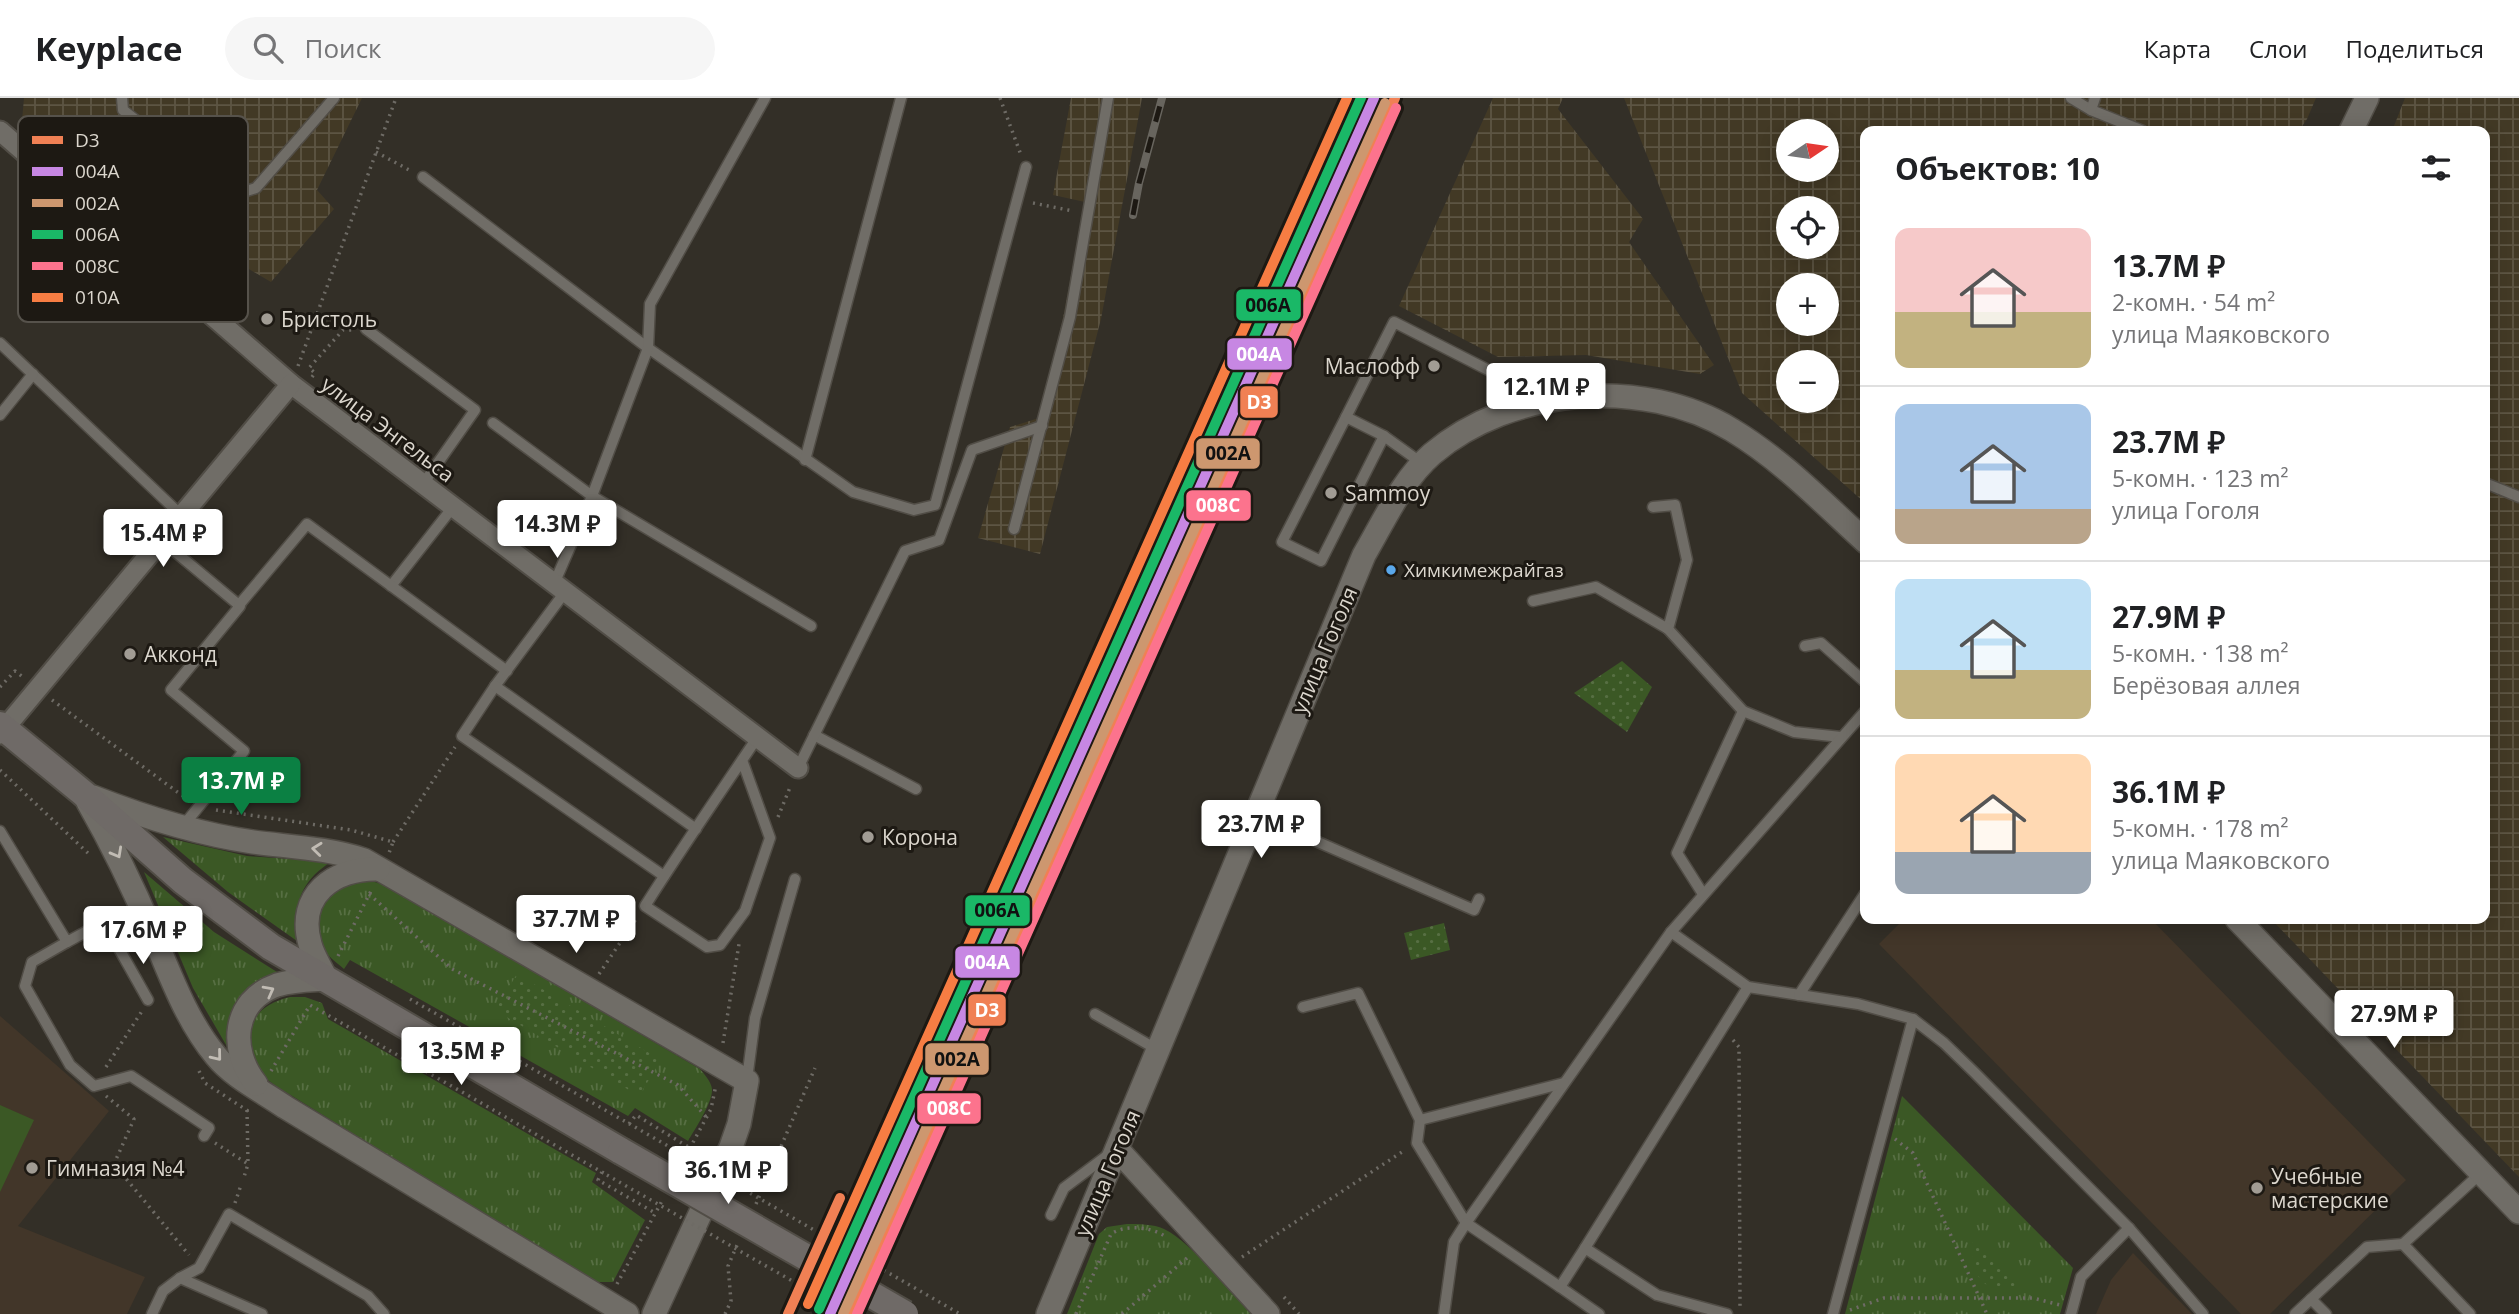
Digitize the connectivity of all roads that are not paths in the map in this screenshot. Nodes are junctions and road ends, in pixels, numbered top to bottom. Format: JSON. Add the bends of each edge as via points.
{"nodes":[{"id":1,"x":122,"y":98,"type":"edge"},
{"id":2,"x":334,"y":98,"type":"edge"},
{"id":3,"x":765,"y":98,"type":"edge"},
{"id":4,"x":901,"y":98,"type":"edge"},
{"id":5,"x":1108,"y":98,"type":"edge"},
{"id":6,"x":2071,"y":98,"type":"edge"},
{"id":7,"x":2095,"y":98,"type":"edge"},
{"id":8,"x":2367,"y":98,"type":"edge"},
{"id":9,"x":2091,"y":110,"type":"junction"},
{"id":10,"x":130,"y":116,"type":"edge"},
{"id":11,"x":2131,"y":126,"type":"edge"},
{"id":12,"x":2353,"y":126,"type":"edge"},
{"id":13,"x":0,"y":131,"type":"edge"},
{"id":14,"x":18,"y":147,"type":"edge"},
{"id":15,"x":1026,"y":167,"type":"road end"},
{"id":16,"x":423,"y":177,"type":"road end"},
{"id":17,"x":248,"y":191,"type":"edge"},
{"id":18,"x":221,"y":322,"type":"edge"},
{"id":19,"x":366,"y":329,"type":"road end"},
{"id":20,"x":0,"y":343,"type":"edge"},
{"id":21,"x":648,"y":348,"type":"junction"},
{"id":22,"x":33,"y":374,"type":"junction"},
{"id":23,"x":297,"y":388,"type":"junction"},
{"id":24,"x":1508,"y":411,"type":"junction"},
{"id":25,"x":0,"y":415,"type":"edge"},
{"id":26,"x":1346,"y":417,"type":"junction"},
{"id":27,"x":494,"y":424,"type":"dead end"},
{"id":28,"x":1042,"y":426,"type":"junction"},
{"id":29,"x":1384,"y":436,"type":"junction"},
{"id":30,"x":805,"y":460,"type":"junction"},
{"id":31,"x":1423,"y":464,"type":"junction"},
{"id":32,"x":423,"y":484,"type":"junction"},
{"id":33,"x":2490,"y":485,"type":"edge"},
{"id":34,"x":592,"y":496,"type":"junction"},
{"id":35,"x":2519,"y":497,"type":"edge"},
{"id":36,"x":453,"y":507,"type":"junction"},
{"id":37,"x":1653,"y":507,"type":"dead end"},
{"id":38,"x":182,"y":516,"type":"junction"},
{"id":39,"x":1014,"y":529,"type":"dead end"},
{"id":40,"x":1860,"y":537,"type":"edge"},
{"id":41,"x":161,"y":540,"type":"junction"},
{"id":42,"x":391,"y":586,"type":"junction"},
{"id":43,"x":560,"y":588,"type":"junction"},
{"id":44,"x":1533,"y":601,"type":"dead end"},
{"id":45,"x":239,"y":605,"type":"junction"},
{"id":46,"x":811,"y":626,"type":"dead end"},
{"id":47,"x":1668,"y":629,"type":"junction"},
{"id":48,"x":1805,"y":646,"type":"dead end"},
{"id":49,"x":507,"y":671,"type":"junction"},
{"id":50,"x":1860,"y":678,"type":"edge"},
{"id":51,"x":495,"y":686,"type":"junction"},
{"id":52,"x":1743,"y":711,"type":"junction"},
{"id":53,"x":1860,"y":716,"type":"edge"},
{"id":54,"x":1,"y":729,"type":"edge"},
{"id":55,"x":814,"y":736,"type":"junction"},
{"id":56,"x":1841,"y":737,"type":"junction"},
{"id":57,"x":757,"y":738,"type":"junction"},
{"id":58,"x":742,"y":760,"type":"junction"},
{"id":59,"x":798,"y":768,"type":"joint"},
{"id":60,"x":916,"y":789,"type":"dead end"},
{"id":61,"x":83,"y":793,"type":"junction"},
{"id":62,"x":1256,"y":815,"type":"junction"},
{"id":63,"x":182,"y":827,"type":"junction"},
{"id":64,"x":696,"y":829,"type":"junction"},
{"id":65,"x":0,"y":831,"type":"edge"},
{"id":66,"x":382,"y":869,"type":"junction"},
{"id":67,"x":664,"y":876,"type":"junction"},
{"id":68,"x":794,"y":879,"type":"dead end"},
{"id":69,"x":1703,"y":894,"type":"junction"},
{"id":70,"x":1479,"y":899,"type":"dead end"},
{"id":71,"x":1860,"y":901,"type":"edge"},
{"id":72,"x":2243,"y":924,"type":"edge"},
{"id":73,"x":1671,"y":932,"type":"junction"},
{"id":74,"x":67,"y":942,"type":"junction"},
{"id":75,"x":332,"y":968,"type":"junction"},
{"id":76,"x":1748,"y":987,"type":"junction"},
{"id":77,"x":1799,"y":995,"type":"junction"},
{"id":78,"x":148,"y":1000,"type":"road end"},
{"id":79,"x":1303,"y":1007,"type":"dead end"},
{"id":80,"x":1095,"y":1014,"type":"dead end"},
{"id":81,"x":1913,"y":1019,"type":"junction"},
{"id":82,"x":1158,"y":1050,"type":"junction"},
{"id":83,"x":747,"y":1081,"type":"junction"},
{"id":84,"x":1564,"y":1083,"type":"junction"},
{"id":85,"x":260,"y":1089,"type":"junction"},
{"id":86,"x":1420,"y":1120,"type":"junction"},
{"id":87,"x":204,"y":1136,"type":"road end"},
{"id":88,"x":1117,"y":1149,"type":"junction"},
{"id":89,"x":2482,"y":1173,"type":"junction"},
{"id":90,"x":2519,"y":1212,"type":"edge"},
{"id":91,"x":1051,"y":1215,"type":"dead end"},
{"id":92,"x":1466,"y":1223,"type":"junction"},
{"id":93,"x":2129,"y":1228,"type":"junction"},
{"id":94,"x":2403,"y":1244,"type":"junction"},
{"id":95,"x":1585,"y":1248,"type":"junction"},
{"id":96,"x":180,"y":1278,"type":"junction"},
{"id":97,"x":1560,"y":1287,"type":"junction"},
{"id":98,"x":2311,"y":1299,"type":"junction"},
{"id":99,"x":617,"y":1308,"type":"edge"},
{"id":100,"x":2071,"y":1311,"type":"edge"},
{"id":101,"x":152,"y":1314,"type":"edge"},
{"id":102,"x":262,"y":1314,"type":"edge"},
{"id":103,"x":384,"y":1314,"type":"edge"},
{"id":104,"x":654,"y":1314,"type":"edge"},
{"id":105,"x":905,"y":1314,"type":"edge"},
{"id":106,"x":1048,"y":1314,"type":"edge"},
{"id":107,"x":1268,"y":1314,"type":"edge"},
{"id":108,"x":1444,"y":1314,"type":"edge"},
{"id":109,"x":1599,"y":1314,"type":"edge"},
{"id":110,"x":1727,"y":1314,"type":"edge"},
{"id":111,"x":1833,"y":1314,"type":"edge"},
{"id":112,"x":2203,"y":1314,"type":"edge"},
{"id":113,"x":2295,"y":1314,"type":"edge"},
{"id":114,"x":2326,"y":1314,"type":"edge"},
{"id":115,"x":2470,"y":1314,"type":"edge"}],
"edges":[{"from":1,"to":10,"type":"lane","via":[[123,110]]},
{"from":2,"to":17,"type":"lane","via":[[256,188]]},
{"from":3,"to":21,"type":"lane","via":[[650,304]]},
{"from":4,"to":30,"type":"lane"},
{"from":5,"to":28,"type":"lane","via":[[1070,317]]},
{"from":6,"to":9,"type":"lane"},
{"from":7,"to":9,"type":"lane"},
{"from":8,"to":12,"type":"street"},
{"from":9,"to":11,"type":"lane"},
{"from":13,"to":14,"type":"street","name":"улица Энгельса"},
{"from":15,"to":30,"type":"lane","via":[[935,505],[914,509],[853,492]]},
{"from":16,"to":21,"type":"lane"},
{"from":18,"to":23,"type":"street","name":"улица Энгельса"},
{"from":19,"to":32,"type":"lane","via":[[475,410]]},
{"from":20,"to":22,"type":"lane"},
{"from":21,"to":30,"type":"lane"},
{"from":21,"to":34,"type":"lane"},
{"from":22,"to":25,"type":"lane"},
{"from":22,"to":38,"type":"lane"},
{"from":23,"to":32,"type":"street","name":"улица Энгельса"},
{"from":23,"to":38,"type":"street"},
{"from":24,"to":26,"type":"lane","via":[[1500,376],[1394,322]]},
{"from":24,"to":31,"type":"street","name":"улица Гоголя","via":[[1456,437]]},
{"from":24,"to":40,"type":"street","name":"улица Гоголя","via":[[1585,395],[1659,402],[1701,415],[1770,455]]},
{"from":26,"to":29,"type":"lane"},
{"from":26,"to":29,"type":"lane","via":[[1282,541],[1292,547],[1321,561]]},
{"from":27,"to":34,"type":"lane"},
{"from":28,"to":39,"type":"lane"},
{"from":28,"to":55,"type":"lane","via":[[972,450],[939,540],[905,551]]},
{"from":29,"to":31,"type":"lane"},
{"from":31,"to":62,"type":"street","name":"улица Гоголя","via":[[1364,555]]},
{"from":32,"to":36,"type":"street","name":"улица Энгельса"},
{"from":33,"to":35,"type":"lane"},
{"from":34,"to":43,"type":"lane"},
{"from":34,"to":46,"type":"lane"},
{"from":36,"to":42,"type":"lane"},
{"from":36,"to":43,"type":"street","name":"улица Энгельса"},
{"from":37,"to":47,"type":"lane","via":[[1675,505],[1687,561]]},
{"from":38,"to":41,"type":"street"},
{"from":41,"to":45,"type":"lane"},
{"from":41,"to":54,"type":"street"},
{"from":42,"to":45,"type":"lane","via":[[307,524]]},
{"from":42,"to":49,"type":"lane"},
{"from":43,"to":49,"type":"lane"},
{"from":43,"to":57,"type":"street","name":"улица Энгельса"},
{"from":44,"to":47,"type":"lane","via":[[1596,587]]},
{"from":45,"to":63,"type":"lane","via":[[171,690],[244,751]]},
{"from":47,"to":52,"type":"lane"},
{"from":48,"to":50,"type":"lane","via":[[1821,643]]},
{"from":49,"to":51,"type":"lane"},
{"from":51,"to":64,"type":"lane"},
{"from":51,"to":67,"type":"lane","via":[[462,736]]},
{"from":52,"to":56,"type":"lane","via":[[1794,732]]},
{"from":52,"to":69,"type":"lane","via":[[1677,853]]},
{"from":53,"to":56,"type":"lane"},
{"from":54,"to":61,"type":"main road"},
{"from":55,"to":59,"type":"lane"},
{"from":55,"to":60,"type":"lane"},
{"from":56,"to":69,"type":"lane"},
{"from":57,"to":58,"type":"lane"},
{"from":57,"to":59,"type":"street","name":"улица Энгельса"},
{"from":58,"to":64,"type":"lane"},
{"from":58,"to":67,"type":"lane","via":[[770,838],[745,911],[720,944],[707,947],[645,906]]},
{"from":61,"to":63,"type":"street"},
{"from":61,"to":75,"type":"main road","via":[[145,849],[271,947]]},
{"from":61,"to":85,"type":"street","one_way":true,"via":[[122,863],[198,1030],[229,1070]]},
{"from":62,"to":70,"type":"lane","via":[[1474,910]]},
{"from":62,"to":82,"type":"street","name":"улица Гоголя"},
{"from":66,"to":63,"type":"street","one_way":true,"via":[[336,851],[250,842]]},
{"from":64,"to":67,"type":"lane"},
{"from":65,"to":74,"type":"lane"},
{"from":66,"to":75,"type":"street","via":[[344,873],[316,896],[309,911],[310,946]]},
{"from":66,"to":83,"type":"street"},
{"from":68,"to":83,"type":"lane","via":[[755,1018]]},
{"from":69,"to":73,"type":"lane"},
{"from":71,"to":77,"type":"lane"},
{"from":72,"to":89,"type":"street"},
{"from":73,"to":76,"type":"lane"},
{"from":73,"to":84,"type":"lane"},
{"from":74,"to":78,"type":"lane","via":[[104,922]]},
{"from":74,"to":87,"type":"lane","via":[[32,962],[25,986],[70,1065],[94,1086],[131,1076],[209,1128]]},
{"from":85,"to":75,"type":"street","one_way":true,"via":[[239,1054],[241,1021],[249,1006],[276,986]]},
{"from":75,"to":105,"type":"main road","bridge":true,"via":[[463,1060]]},
{"from":76,"to":77,"type":"lane"},
{"from":76,"to":95,"type":"lane"},
{"from":77,"to":81,"type":"lane"},
{"from":79,"to":86,"type":"lane","via":[[1358,993]]},
{"from":80,"to":82,"type":"lane"},
{"from":81,"to":93,"type":"lane","via":[[1967,1065]]},
{"from":81,"to":111,"type":"lane"},
{"from":82,"to":88,"type":"street","name":"улица Гоголя"},
{"from":83,"to":104,"type":"street","via":[[731,1147]]},
{"from":84,"to":86,"type":"lane"},
{"from":84,"to":92,"type":"lane"},
{"from":85,"to":99,"type":"street"},
{"from":86,"to":92,"type":"lane","via":[[1417,1143]]},
{"from":88,"to":91,"type":"lane","via":[[1064,1188]]},
{"from":88,"to":106,"type":"street","name":"улица Гоголя"},
{"from":88,"to":107,"type":"street"},
{"from":89,"to":90,"type":"street"},
{"from":89,"to":94,"type":"lane"},
{"from":92,"to":97,"type":"lane"},
{"from":92,"to":108,"type":"lane","via":[[1454,1242]]},
{"from":93,"to":100,"type":"lane","via":[[2081,1277]]},
{"from":93,"to":112,"type":"lane"},
{"from":94,"to":98,"type":"lane","via":[[2367,1247]]},
{"from":94,"to":115,"type":"lane"},
{"from":95,"to":97,"type":"lane"},
{"from":95,"to":110,"type":"lane","via":[[1657,1295]]},
{"from":96,"to":101,"type":"lane","via":[[163,1291]]},
{"from":96,"to":102,"type":"lane"},
{"from":96,"to":103,"type":"lane","via":[[199,1268],[229,1214],[368,1296]]},
{"from":97,"to":109,"type":"lane"},
{"from":98,"to":113,"type":"lane"},
{"from":98,"to":114,"type":"lane"}]}
